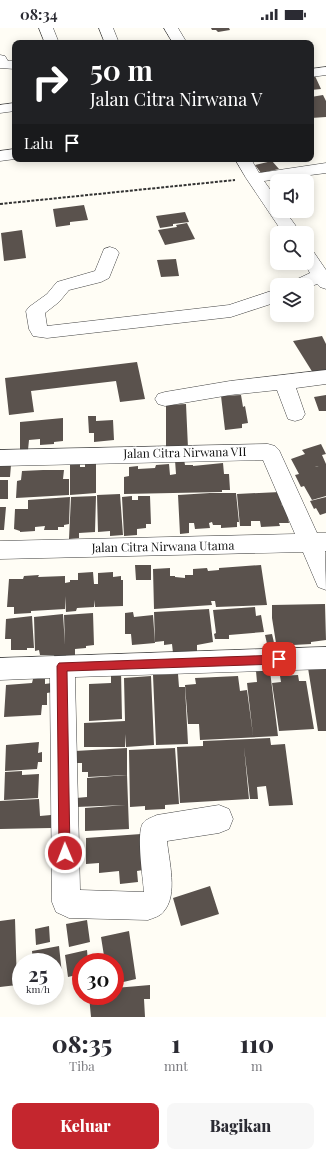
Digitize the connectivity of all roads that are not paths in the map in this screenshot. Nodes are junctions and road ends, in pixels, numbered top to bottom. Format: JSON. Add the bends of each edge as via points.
{"nodes":[{"id":1,"x":46,"y":28,"type":"edge"},
{"id":2,"x":106,"y":28,"type":"edge"},
{"id":3,"x":172,"y":28,"type":"edge"},
{"id":4,"x":51,"y":40,"type":"edge"},
{"id":5,"x":111,"y":40,"type":"edge"},
{"id":6,"x":178,"y":40,"type":"edge"},
{"id":7,"x":0,"y":59,"type":"edge"},
{"id":8,"x":12,"y":64,"type":"edge"},
{"id":9,"x":326,"y":71,"type":"edge"},
{"id":10,"x":314,"y":73,"type":"edge"},
{"id":11,"x":12,"y":107,"type":"edge"},
{"id":12,"x":0,"y":109,"type":"edge"},
{"id":13,"x":12,"y":154,"type":"edge"},
{"id":14,"x":0,"y":156,"type":"edge"},
{"id":15,"x":245,"y":162,"type":"edge"},
{"id":16,"x":326,"y":168,"type":"edge"},
{"id":17,"x":254,"y":178,"type":"junction"},
{"id":18,"x":287,"y":226,"type":"edge"},
{"id":19,"x":110,"y":253,"type":"dead end"},
{"id":20,"x":314,"y":266,"type":"edge"},
{"id":21,"x":323,"y":279,"type":"edge"},
{"id":22,"x":270,"y":297,"type":"edge"},
{"id":23,"x":326,"y":377,"type":"edge"},
{"id":24,"x":284,"y":382,"type":"junction"},
{"id":25,"x":165,"y":399,"type":"dead end"},
{"id":26,"x":294,"y":414,"type":"dead end"},
{"id":27,"x":0,"y":458,"type":"edge"},
{"id":28,"x":318,"y":542,"type":"edge"},
{"id":29,"x":0,"y":550,"type":"edge"},
{"id":30,"x":326,"y":580,"type":"edge"},
{"id":31,"x":326,"y":658,"type":"edge"},
{"id":32,"x":62,"y":666,"type":"junction"},
{"id":33,"x":0,"y":669,"type":"edge"},
{"id":34,"x":219,"y":819,"type":"dead end"}],
"edges":[{"from":1,"to":4,"type":"street"},
{"from":2,"to":5,"type":"street"},
{"from":3,"to":6,"type":"street"},
{"from":7,"to":8,"type":"street","via":[[4,65]]},
{"from":9,"to":10,"type":"street"},
{"from":11,"to":12,"type":"street"},
{"from":13,"to":14,"type":"street"},
{"from":15,"to":17,"type":"street"},
{"from":16,"to":17,"type":"street"},
{"from":17,"to":18,"type":"street"},
{"from":19,"to":22,"type":"street","via":[[102,274],[63,286],[53,298],[35,311],[40,331],[230,311]]},
{"from":20,"to":21,"type":"street"},
{"from":23,"to":24,"type":"street"},
{"from":24,"to":25,"type":"street"},
{"from":24,"to":26,"type":"street"},
{"from":27,"to":28,"type":"street","name":"Jalan Citra Nirwana VII","via":[[268,452]]},
{"from":28,"to":29,"type":"street","name":"Jalan Citra Nirwana Utama"},
{"from":28,"to":30,"type":"street","name":"Jalan Citra Nirwana VII"},
{"from":31,"to":32,"type":"street"},
{"from":32,"to":33,"type":"street"},
{"from":32,"to":34,"type":"street","via":[[65,899],[68,904],[148,906],[158,895],[153,832],[157,829]]}]}
